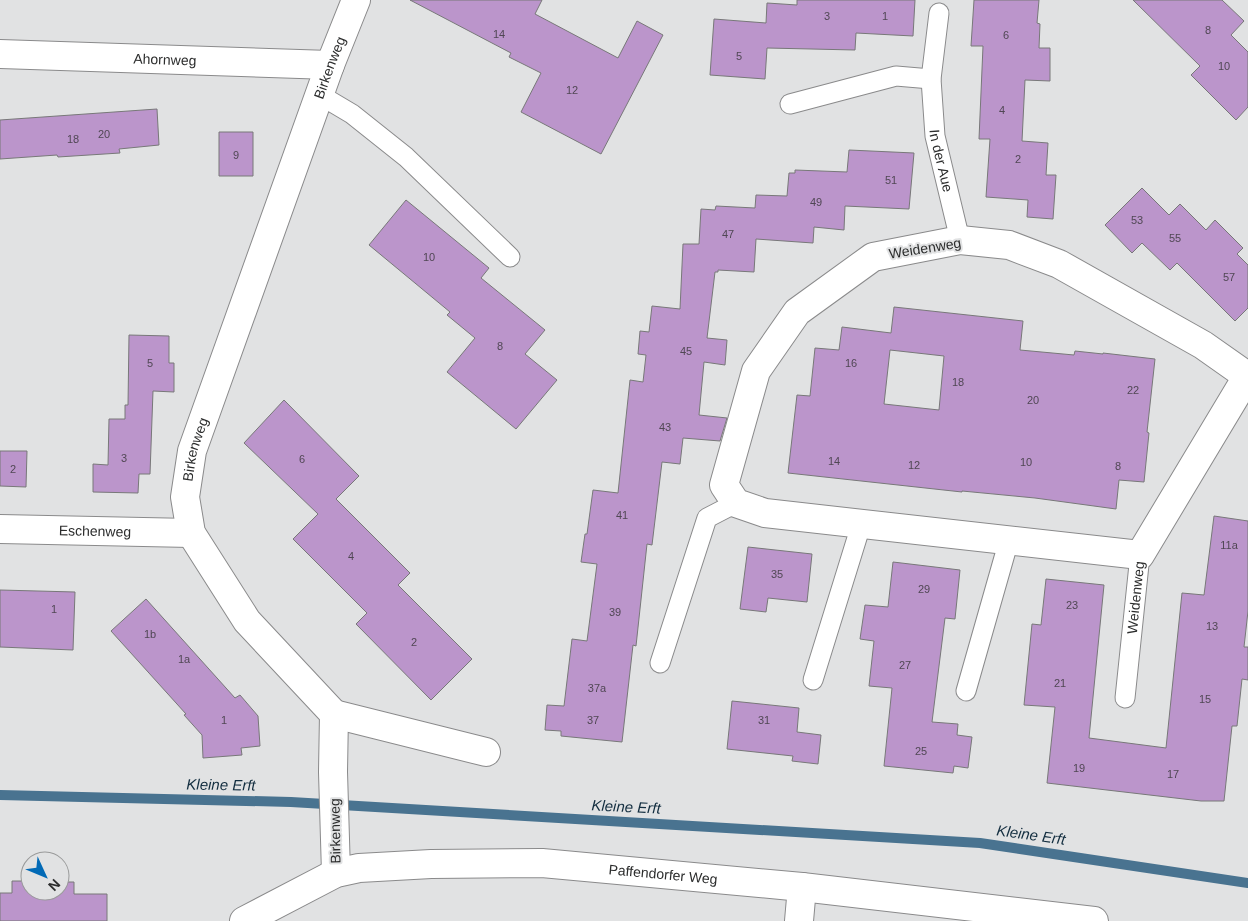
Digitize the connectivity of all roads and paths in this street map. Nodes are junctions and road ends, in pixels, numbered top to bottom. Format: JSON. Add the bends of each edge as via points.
{"nodes":[{"id":1,"x":356,"y":0,"type":"edge"},
{"id":2,"x":939,"y":13,"type":"dead end"},
{"id":3,"x":0,"y":54,"type":"edge"},
{"id":4,"x":330,"y":65,"type":"junction"},
{"id":5,"x":931,"y":78,"type":"junction"},
{"id":6,"x":320,"y":95,"type":"junction"},
{"id":7,"x":790,"y":104,"type":"dead end"},
{"id":8,"x":960,"y":240,"type":"junction"},
{"id":9,"x":510,"y":258,"type":"dead end"},
{"id":10,"x":1247,"y":376,"type":"edge"},
{"id":11,"x":736,"y":503,"type":"junction"},
{"id":12,"x":861,"y":525,"type":"junction"},
{"id":13,"x":0,"y":529,"type":"edge"},
{"id":14,"x":191,"y":533,"type":"junction"},
{"id":15,"x":1009,"y":540,"type":"junction"},
{"id":16,"x":1140,"y":555,"type":"junction"},
{"id":17,"x":660,"y":663,"type":"dead end"},
{"id":18,"x":813,"y":680,"type":"dead end"},
{"id":19,"x":966,"y":691,"type":"dead end"},
{"id":20,"x":1125,"y":698,"type":"dead end"},
{"id":21,"x":334,"y":714,"type":"junction"},
{"id":22,"x":486,"y":752,"type":"dead end"},
{"id":23,"x":336,"y":873,"type":"junction"},
{"id":24,"x":802,"y":887,"type":"junction"},
{"id":25,"x":244,"y":921,"type":"edge"},
{"id":26,"x":799,"y":921,"type":"edge"},
{"id":27,"x":1094,"y":921,"type":"edge"}],
"edges":[{"from":1,"to":4,"type":"street","name":"Birkenweg"},
{"from":2,"to":5,"type":"lane","name":"In der Aue"},
{"from":3,"to":4,"type":"street","name":"Ahornweg"},
{"from":4,"to":6,"type":"street","name":"Birkenweg"},
{"from":5,"to":7,"type":"lane","via":[[896,76]]},
{"from":5,"to":8,"type":"lane","name":"In der Aue","via":[[935,136]]},
{"from":6,"to":9,"type":"lane","via":[[352,114],[406,157]]},
{"from":6,"to":14,"type":"street","name":"Birkenweg","via":[[192,451],[185,497]]},
{"from":8,"to":10,"type":"street","name":"Weidenweg","via":[[1010,245],[1059,264],[1203,345]]},
{"from":8,"to":11,"type":"street","name":"Weidenweg","via":[[873,257],[797,312],[756,371],[724,486]]},
{"from":10,"to":16,"type":"street","name":"Weidenweg"},
{"from":11,"to":12,"type":"street","via":[[765,513]]},
{"from":11,"to":17,"type":"lane","via":[[707,518]]},
{"from":12,"to":15,"type":"street"},
{"from":12,"to":18,"type":"lane"},
{"from":13,"to":14,"type":"street","name":"Eschenweg"},
{"from":14,"to":21,"type":"street","name":"Birkenweg","via":[[247,621]]},
{"from":15,"to":16,"type":"street"},
{"from":15,"to":19,"type":"lane"},
{"from":16,"to":20,"type":"lane","name":"Weidenweg"},
{"from":21,"to":22,"type":"street"},
{"from":21,"to":23,"type":"street","name":"Birkenweg"},
{"from":23,"to":24,"type":"street","name":"Paffendorfer Weg","via":[[359,868],[431,864],[542,863]]},
{"from":23,"to":25,"type":"street","name":"Paffendorfer Weg"},
{"from":24,"to":26,"type":"street"},
{"from":24,"to":27,"type":"street","name":"Paffendorfer Weg"}]}
